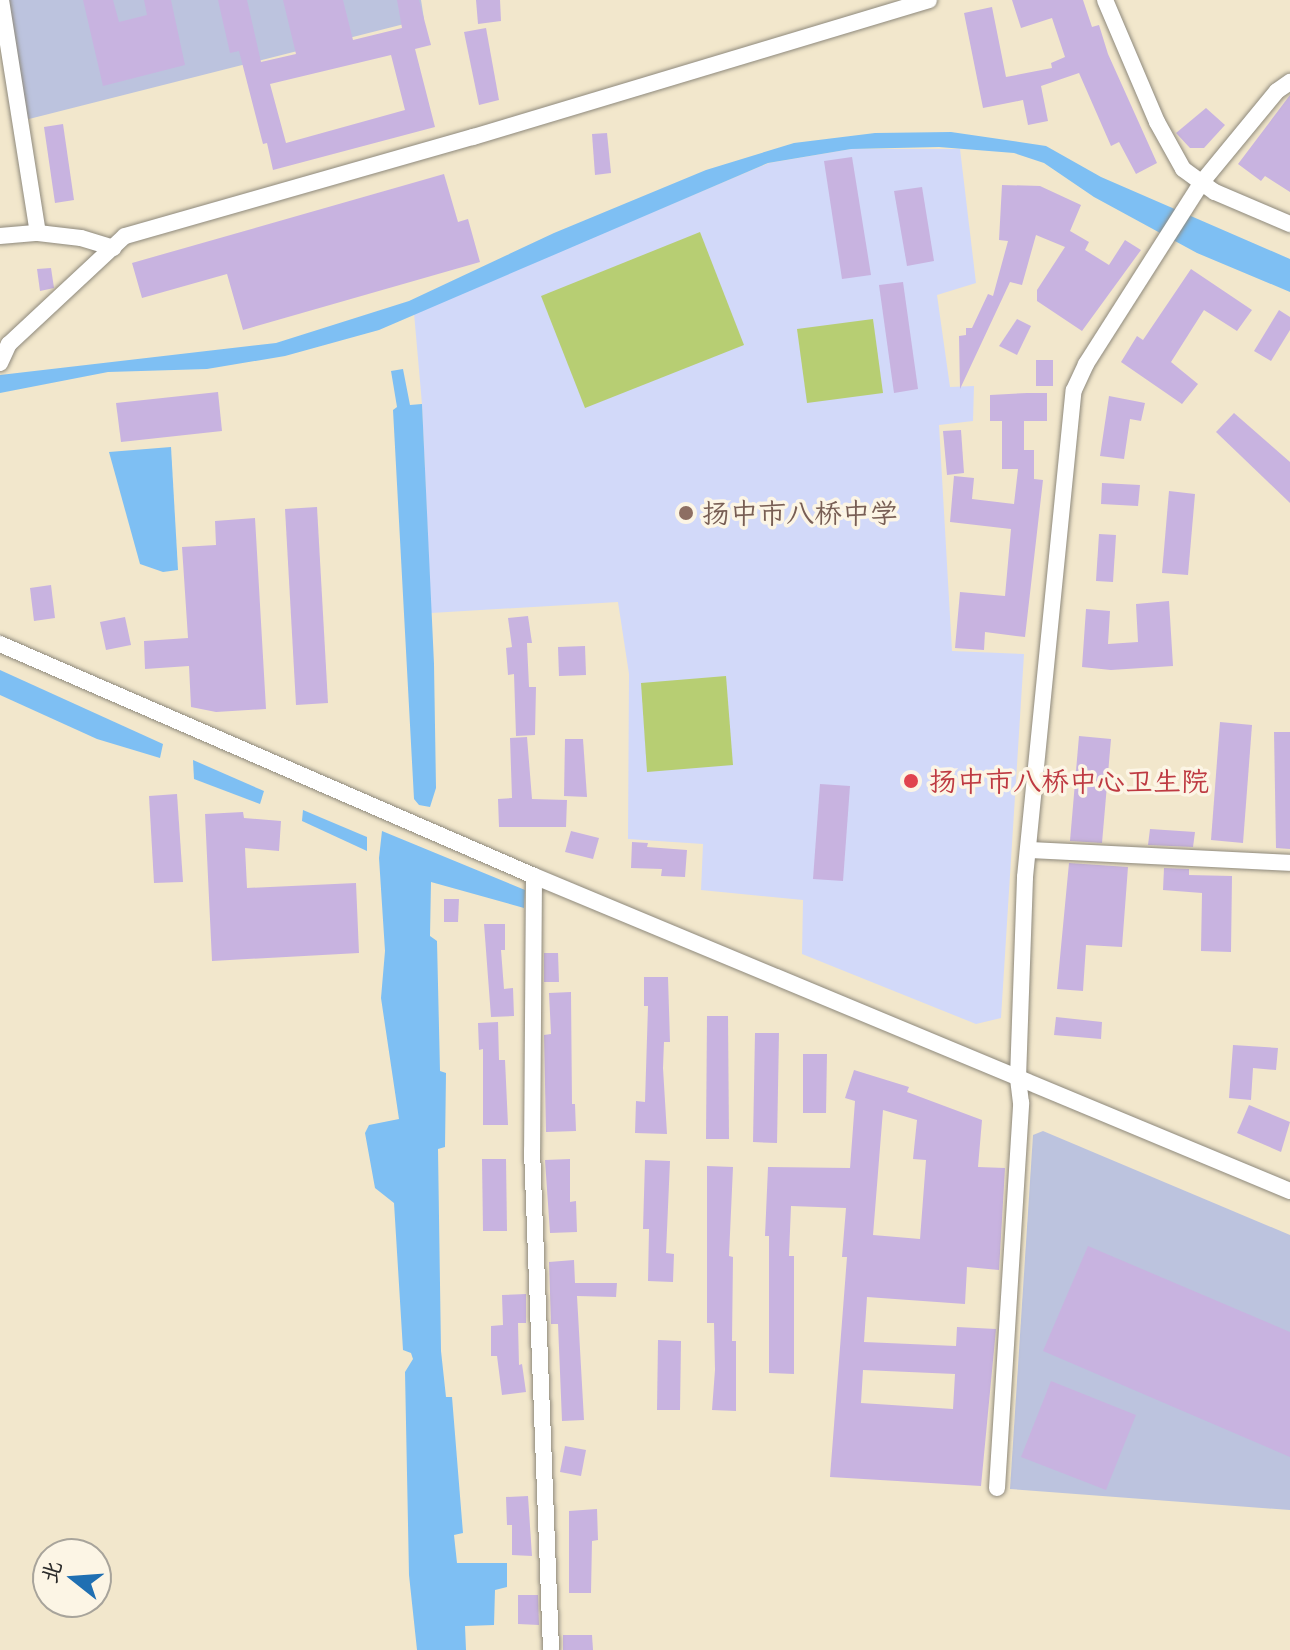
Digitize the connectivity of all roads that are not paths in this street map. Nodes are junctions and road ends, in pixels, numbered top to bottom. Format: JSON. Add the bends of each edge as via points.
{"nodes":[{"id":1,"x":1,"y":0,"type":"edge"},
{"id":2,"x":929,"y":0,"type":"edge"},
{"id":3,"x":1105,"y":0,"type":"edge"},
{"id":4,"x":1290,"y":82,"type":"edge"},
{"id":5,"x":1202,"y":182,"type":"junction"},
{"id":6,"x":1290,"y":224,"type":"edge"},
{"id":7,"x":38,"y":233,"type":"junction"},
{"id":8,"x":0,"y":236,"type":"edge"},
{"id":9,"x":114,"y":248,"type":"junction"},
{"id":10,"x":0,"y":363,"type":"edge"},
{"id":11,"x":0,"y":644,"type":"edge"},
{"id":12,"x":1028,"y":850,"type":"junction"},
{"id":13,"x":1290,"y":863,"type":"edge"},
{"id":14,"x":534,"y":876,"type":"junction"},
{"id":15,"x":1018,"y":1078,"type":"junction"},
{"id":16,"x":1290,"y":1191,"type":"edge"},
{"id":17,"x":997,"y":1488,"type":"dead end"},
{"id":18,"x":551,"y":1650,"type":"edge"}],
"edges":[{"from":1,"to":7,"type":"street"},
{"from":2,"to":9,"type":"street","via":[[125,236]]},
{"from":3,"to":5,"type":"street","via":[[1157,122],[1183,169]]},
{"from":4,"to":5,"type":"street"},
{"from":5,"to":6,"type":"street"},
{"from":5,"to":12,"type":"street","via":[[1074,390]]},
{"from":7,"to":8,"type":"street"},
{"from":7,"to":9,"type":"street"},
{"from":9,"to":10,"type":"street","via":[[9,344]]},
{"from":11,"to":14,"type":"street"},
{"from":12,"to":13,"type":"street"},
{"from":12,"to":15,"type":"street"},
{"from":14,"to":15,"type":"street"},
{"from":14,"to":18,"type":"street","via":[[532,1150]]},
{"from":15,"to":16,"type":"street"},
{"from":15,"to":17,"type":"street","via":[[1021,1103]]}]}
